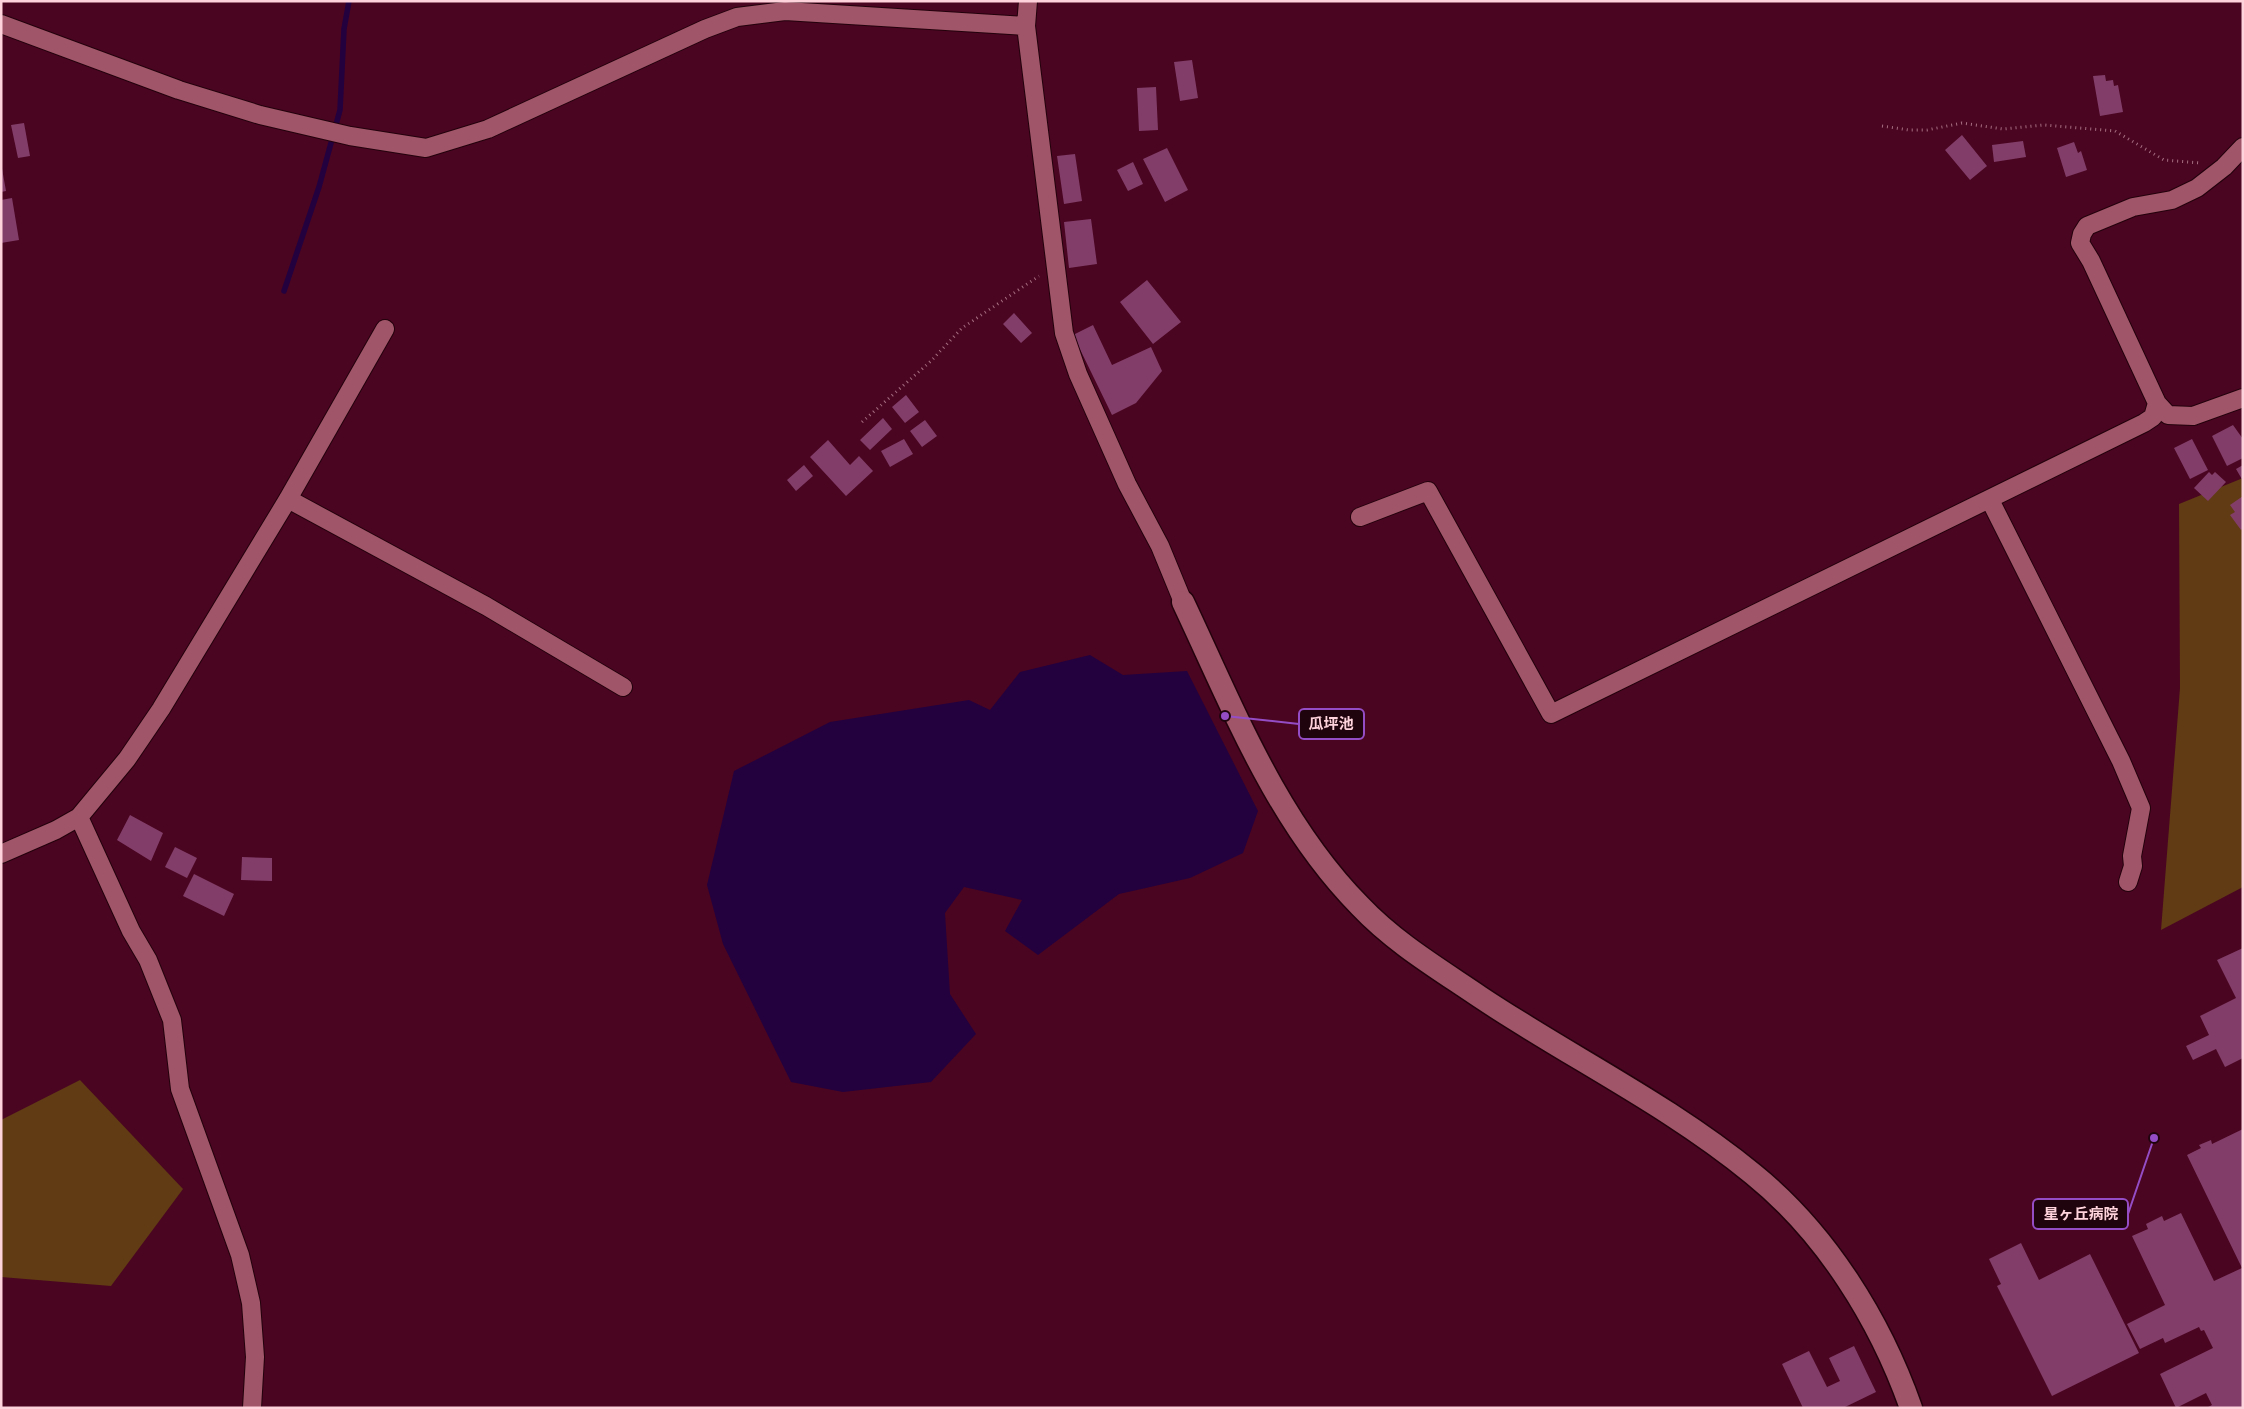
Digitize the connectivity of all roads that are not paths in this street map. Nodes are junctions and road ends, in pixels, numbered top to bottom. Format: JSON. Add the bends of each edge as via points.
{"nodes":[{"id":1,"x":1028,"y":1,"type":"edge"},
{"id":2,"x":1,"y":24,"type":"edge"},
{"id":3,"x":1026,"y":26,"type":"junction"},
{"id":4,"x":2243,"y":147,"type":"edge"},
{"id":5,"x":385,"y":329,"type":"dead end"},
{"id":6,"x":2243,"y":398,"type":"edge"},
{"id":7,"x":2157,"y":403,"type":"junction"},
{"id":8,"x":288,"y":499,"type":"junction"},
{"id":9,"x":1990,"y":500,"type":"junction"},
{"id":10,"x":1360,"y":517,"type":"dead end"},
{"id":11,"x":1184,"y":602,"type":"joint"},
{"id":12,"x":623,"y":687,"type":"dead end"},
{"id":13,"x":79,"y":817,"type":"junction"},
{"id":14,"x":1,"y":854,"type":"edge"},
{"id":15,"x":2128,"y":882,"type":"dead end"},
{"id":16,"x":252,"y":1408,"type":"edge"},
{"id":17,"x":1911,"y":1408,"type":"edge"}],
"edges":[{"from":1,"to":3,"type":"street"},
{"from":2,"to":3,"type":"street","via":[[180,90],[260,115],[350,136],[426,148],[488,129],[737,17],[785,12]]},
{"from":3,"to":11,"type":"street","via":[[1064,333],[1070,354],[1127,484],[1160,546]]},
{"from":4,"to":7,"type":"street","via":[[2197,188],[2172,200],[2134,207],[2088,226],[2082,234],[2080,243]]},
{"from":5,"to":8,"type":"street"},
{"from":6,"to":7,"type":"street","via":[[2185,417],[2168,415]]},
{"from":7,"to":9,"type":"street","via":[[2153,417],[2144,423]]},
{"from":8,"to":12,"type":"street","via":[[486,606]]},
{"from":8,"to":13,"type":"street","via":[[161,708],[127,759]]},
{"from":9,"to":10,"type":"street","via":[[1551,714],[1428,491]]},
{"from":9,"to":15,"type":"street","via":[[2121,761],[2141,808]]},
{"from":11,"to":17,"type":"street","via":[[1247,738],[1296,828],[1360,906],[1398,941],[1496,1008],[1674,1117],[1754,1174],[1797,1216],[1832,1259],[1872,1318],[1897,1367]]},
{"from":13,"to":14,"type":"street"},
{"from":13,"to":16,"type":"street","via":[[131,931],[148,960],[172,1020],[180,1089],[240,1255],[251,1303]]}]}
